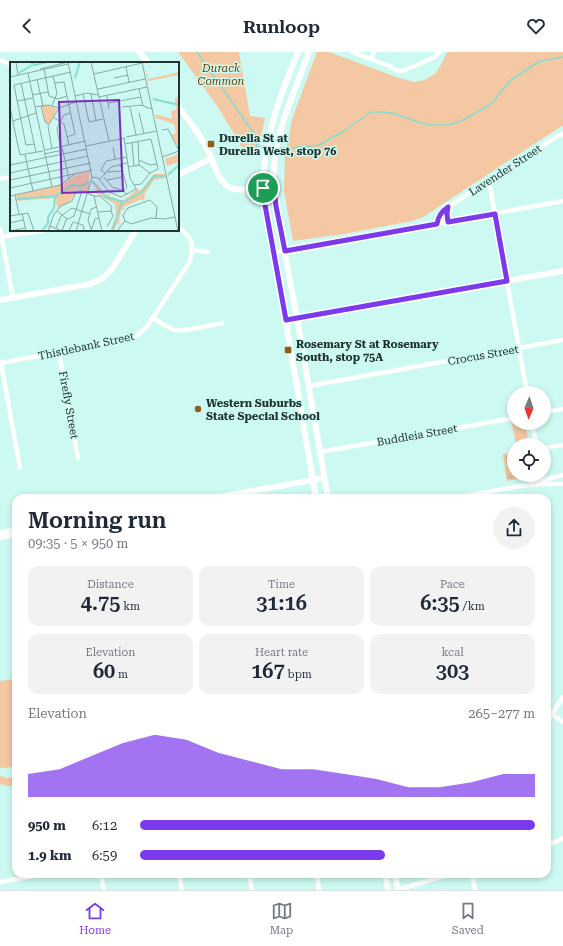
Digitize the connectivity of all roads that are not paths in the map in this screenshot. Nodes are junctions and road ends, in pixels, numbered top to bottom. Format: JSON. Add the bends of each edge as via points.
{"nodes":[{"id":1,"x":139,"y":52,"type":"edge"},
{"id":2,"x":298,"y":52,"type":"edge"},
{"id":3,"x":309,"y":52,"type":"edge"},
{"id":4,"x":352,"y":52,"type":"edge"},
{"id":5,"x":374,"y":52,"type":"edge"},
{"id":6,"x":439,"y":52,"type":"edge"},
{"id":7,"x":371,"y":59,"type":"junction"},
{"id":8,"x":0,"y":60,"type":"edge"},
{"id":9,"x":147,"y":62,"type":"edge"},
{"id":10,"x":10,"y":64,"type":"edge"},
{"id":11,"x":179,"y":107,"type":"edge"},
{"id":12,"x":563,"y":134,"type":"edge"},
{"id":13,"x":212,"y":158,"type":"junction"},
{"id":14,"x":179,"y":174,"type":"edge"},
{"id":15,"x":10,"y":177,"type":"edge"},
{"id":16,"x":0,"y":179,"type":"edge"},
{"id":17,"x":489,"y":181,"type":"junction"},
{"id":18,"x":274,"y":187,"type":"junction"},
{"id":19,"x":263,"y":188,"type":"junction"},
{"id":20,"x":563,"y":201,"type":"edge"},
{"id":21,"x":448,"y":207,"type":"junction"},
{"id":22,"x":495,"y":214,"type":"junction"},
{"id":23,"x":448,"y":222,"type":"junction"},
{"id":24,"x":437,"y":224,"type":"junction"},
{"id":25,"x":179,"y":228,"type":"edge"},
{"id":26,"x":0,"y":230,"type":"edge"},
{"id":27,"x":40,"y":231,"type":"edge"},
{"id":28,"x":135,"y":231,"type":"edge"},
{"id":29,"x":2,"y":238,"type":"junction"},
{"id":30,"x":193,"y":250,"type":"junction"},
{"id":31,"x":285,"y":251,"type":"junction"},
{"id":32,"x":208,"y":252,"type":"dead end"},
{"id":33,"x":274,"y":253,"type":"junction"},
{"id":34,"x":563,"y":271,"type":"edge"},
{"id":35,"x":507,"y":281,"type":"junction"},
{"id":36,"x":13,"y":298,"type":"junction"},
{"id":37,"x":0,"y":300,"type":"edge"},
{"id":38,"x":153,"y":318,"type":"junction"},
{"id":39,"x":297,"y":318,"type":"junction"},
{"id":40,"x":286,"y":320,"type":"junction"},
{"id":41,"x":222,"y":323,"type":"dead end"},
{"id":42,"x":563,"y":340,"type":"edge"},
{"id":43,"x":519,"y":348,"type":"junction"},
{"id":44,"x":59,"y":353,"type":"junction"},
{"id":45,"x":1,"y":363,"type":"edge"},
{"id":46,"x":309,"y":386,"type":"junction"},
{"id":47,"x":526,"y":386,"type":"edge"},
{"id":48,"x":563,"y":409,"type":"edge"},
{"id":49,"x":551,"y":411,"type":"edge"},
{"id":50,"x":507,"y":419,"type":"edge"},
{"id":51,"x":563,"y":445,"type":"edge"},
{"id":52,"x":551,"y":447,"type":"edge"},
{"id":53,"x":320,"y":452,"type":"junction"},
{"id":54,"x":78,"y":458,"type":"dead end"},
{"id":55,"x":20,"y":468,"type":"dead end"},
{"id":56,"x":563,"y":475,"type":"edge"},
{"id":57,"x":324,"y":478,"type":"junction"},
{"id":58,"x":551,"y":478,"type":"edge"},
{"id":59,"x":313,"y":480,"type":"junction"},
{"id":60,"x":535,"y":482,"type":"edge"},
{"id":61,"x":550,"y":482,"type":"edge"},
{"id":62,"x":563,"y":485,"type":"edge"},
{"id":63,"x":236,"y":494,"type":"edge"},
{"id":64,"x":315,"y":494,"type":"edge"},
{"id":65,"x":327,"y":494,"type":"edge"},
{"id":66,"x":489,"y":494,"type":"edge"},
{"id":67,"x":12,"y":531,"type":"edge"},
{"id":68,"x":0,"y":533,"type":"edge"},
{"id":69,"x":12,"y":535,"type":"edge"},
{"id":70,"x":0,"y":538,"type":"edge"},
{"id":71,"x":563,"y":697,"type":"edge"},
{"id":72,"x":551,"y":711,"type":"edge"},
{"id":73,"x":551,"y":714,"type":"edge"},
{"id":74,"x":563,"y":722,"type":"edge"},
{"id":75,"x":563,"y":838,"type":"edge"},
{"id":76,"x":551,"y":843,"type":"edge"},
{"id":77,"x":22,"y":878,"type":"edge"},
{"id":78,"x":102,"y":878,"type":"edge"},
{"id":79,"x":180,"y":878,"type":"edge"},
{"id":80,"x":250,"y":878,"type":"edge"},
{"id":81,"x":318,"y":878,"type":"edge"},
{"id":82,"x":386,"y":878,"type":"edge"},
{"id":83,"x":396,"y":878,"type":"edge"},
{"id":84,"x":437,"y":878,"type":"edge"},
{"id":85,"x":473,"y":878,"type":"edge"},
{"id":86,"x":0,"y":882,"type":"edge"},
{"id":87,"x":104,"y":890,"type":"edge"},
{"id":88,"x":182,"y":890,"type":"edge"},
{"id":89,"x":252,"y":890,"type":"edge"},
{"id":90,"x":319,"y":890,"type":"edge"},
{"id":91,"x":388,"y":890,"type":"edge"},
{"id":92,"x":398,"y":890,"type":"edge"},
{"id":93,"x":475,"y":890,"type":"edge"}],
"edges":[{"from":1,"to":9,"type":"main road"},
{"from":2,"to":19,"type":"main road","via":[[278,104],[269,137]]},
{"from":3,"to":18,"type":"main road","via":[[279,139],[274,166]]},
{"from":4,"to":7,"type":"street"},
{"from":5,"to":7,"type":"street"},
{"from":6,"to":7,"type":"street","via":[[435,57],[402,71]]},
{"from":8,"to":10,"type":"street"},
{"from":11,"to":13,"type":"main road"},
{"from":12,"to":17,"type":"street","name":"Lavender Street"},
{"from":13,"to":14,"type":"main road"},
{"from":13,"to":19,"type":"main road","via":[[218,175],[231,188]]},
{"from":15,"to":16,"type":"street"},
{"from":17,"to":21,"type":"street","name":"Lavender Street"},
{"from":17,"to":22,"type":"street"},
{"from":18,"to":19,"type":"main road"},
{"from":18,"to":31,"type":"main road"},
{"from":19,"to":33,"type":"main road"},
{"from":20,"to":22,"type":"street"},
{"from":21,"to":23,"type":"street"},
{"from":21,"to":24,"type":"street","name":"Lavender Street","via":[[442,211]]},
{"from":22,"to":23,"type":"street"},
{"from":22,"to":35,"type":"street"},
{"from":23,"to":24,"type":"street"},
{"from":24,"to":31,"type":"street"},
{"from":25,"to":30,"type":"street","via":[[190,239]]},
{"from":26,"to":29,"type":"street"},
{"from":27,"to":29,"type":"street"},
{"from":28,"to":36,"type":"main road","via":[[112,269],[102,278],[90,284]]},
{"from":29,"to":36,"type":"street"},
{"from":30,"to":32,"type":"street"},
{"from":30,"to":38,"type":"street","name":"Thistlebank Street","via":[[189,263]]},
{"from":31,"to":33,"type":"street"},
{"from":31,"to":39,"type":"main road"},
{"from":33,"to":40,"type":"main road"},
{"from":34,"to":35,"type":"main road"},
{"from":35,"to":39,"type":"main road"},
{"from":35,"to":43,"type":"street"},
{"from":36,"to":37,"type":"main road"},
{"from":38,"to":41,"type":"street","via":[[176,330]]},
{"from":38,"to":44,"type":"street","name":"Thistlebank Street","via":[[146,328],[132,338]]},
{"from":39,"to":40,"type":"main road"},
{"from":39,"to":46,"type":"main road"},
{"from":40,"to":59,"type":"main road"},
{"from":42,"to":43,"type":"street","name":"Crocus Street"},
{"from":43,"to":46,"type":"street","name":"Crocus Street"},
{"from":43,"to":47,"type":"street"},
{"from":44,"to":45,"type":"street","name":"Thistlebank Street"},
{"from":44,"to":54,"type":"street","name":"Firefly Street"},
{"from":45,"to":55,"type":"street"},
{"from":46,"to":53,"type":"main road"},
{"from":48,"to":49,"type":"street"},
{"from":50,"to":53,"type":"street","name":"Buddleia Street"},
{"from":51,"to":52,"type":"street"},
{"from":53,"to":57,"type":"main road"},
{"from":56,"to":58,"type":"street"},
{"from":57,"to":59,"type":"main road"},
{"from":57,"to":65,"type":"main road"},
{"from":59,"to":63,"type":"main road"},
{"from":59,"to":64,"type":"main road"},
{"from":60,"to":66,"type":"street"},
{"from":61,"to":62,"type":"street"},
{"from":67,"to":68,"type":"main road"},
{"from":69,"to":70,"type":"main road"},
{"from":71,"to":72,"type":"street"},
{"from":73,"to":74,"type":"street"},
{"from":75,"to":76,"type":"street"},
{"from":77,"to":86,"type":"street"},
{"from":78,"to":87,"type":"street"},
{"from":79,"to":88,"type":"street"},
{"from":80,"to":89,"type":"street"},
{"from":81,"to":90,"type":"street"},
{"from":82,"to":91,"type":"main road"},
{"from":83,"to":92,"type":"main road"},
{"from":84,"to":92,"type":"street"},
{"from":85,"to":93,"type":"street"}]}
